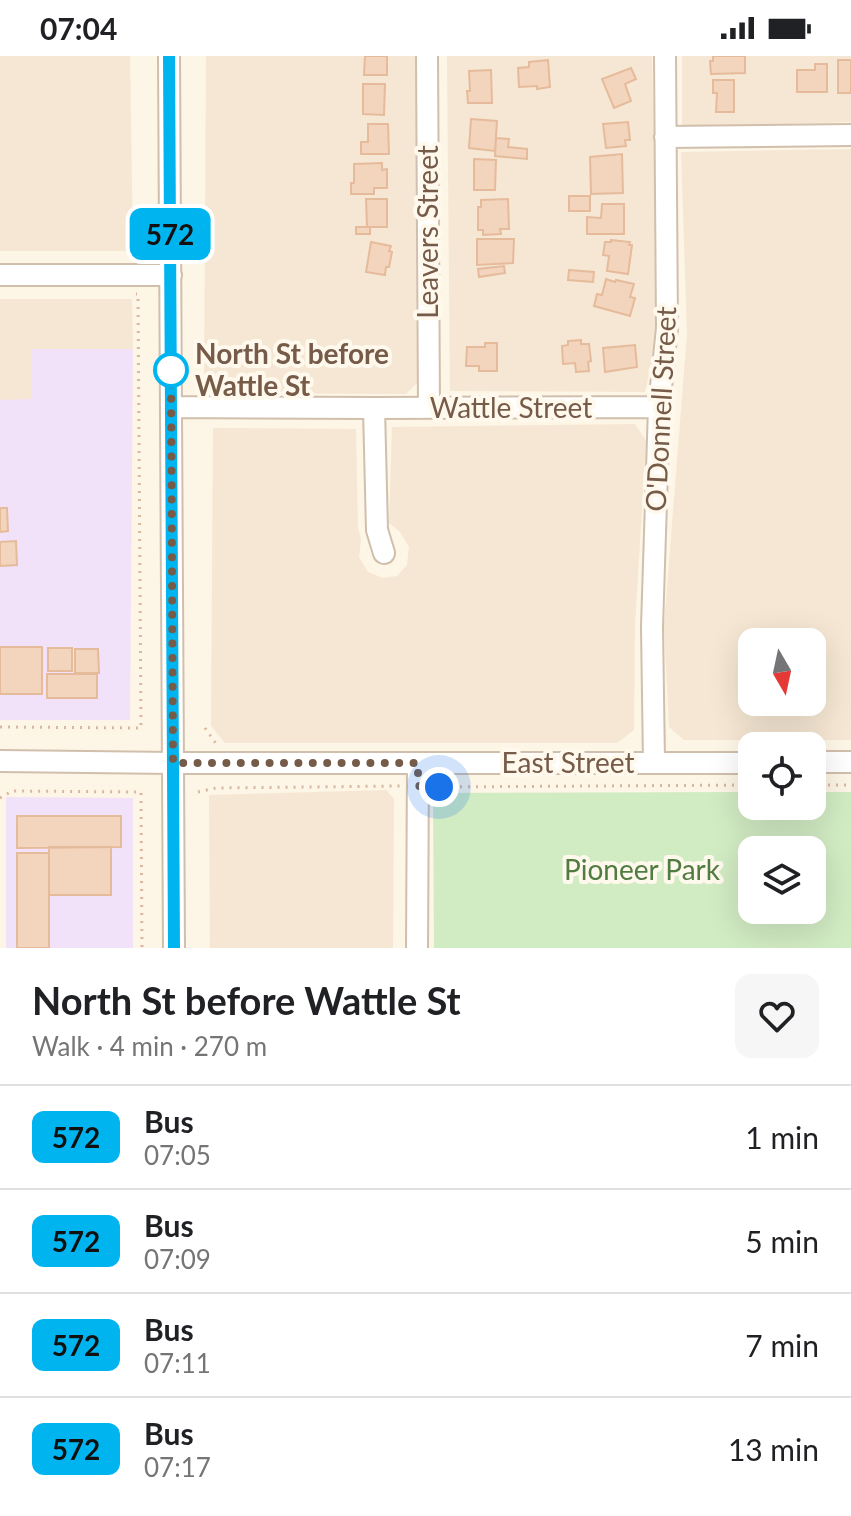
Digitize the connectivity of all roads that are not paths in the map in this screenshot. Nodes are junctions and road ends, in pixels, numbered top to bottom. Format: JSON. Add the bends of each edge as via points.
{"nodes":[{"id":1,"x":169,"y":56,"type":"edge"},
{"id":2,"x":427,"y":56,"type":"edge"},
{"id":3,"x":665,"y":56,"type":"edge"},
{"id":4,"x":851,"y":135,"type":"edge"},
{"id":5,"x":665,"y":137,"type":"junction"},
{"id":6,"x":0,"y":275,"type":"edge"},
{"id":7,"x":171,"y":275,"type":"junction"},
{"id":8,"x":171,"y":407,"type":"junction"},
{"id":9,"x":659,"y":407,"type":"junction"},
{"id":10,"x":374,"y":408,"type":"junction"},
{"id":11,"x":429,"y":408,"type":"junction"},
{"id":12,"x":384,"y":553,"type":"dead end"},
{"id":13,"x":0,"y":761,"type":"edge"},
{"id":14,"x":654,"y":762,"type":"junction"},
{"id":15,"x":826,"y":762,"type":"edge"},
{"id":16,"x":851,"y":762,"type":"edge"},
{"id":17,"x":173,"y":763,"type":"junction"},
{"id":18,"x":418,"y":763,"type":"junction"},
{"id":19,"x":738,"y":763,"type":"edge"},
{"id":20,"x":174,"y":948,"type":"edge"},
{"id":21,"x":417,"y":948,"type":"edge"}],
"edges":[{"from":1,"to":7,"type":"street"},
{"from":2,"to":11,"type":"street","name":"Leavers Street"},
{"from":3,"to":5,"type":"street","name":"O'Donnell Street"},
{"from":4,"to":5,"type":"street"},
{"from":5,"to":9,"type":"street","name":"O'Donnell Street","via":[[667,328]]},
{"from":6,"to":7,"type":"street"},
{"from":7,"to":8,"type":"street"},
{"from":8,"to":10,"type":"street","name":"Wattle Street"},
{"from":8,"to":17,"type":"street"},
{"from":9,"to":11,"type":"street","name":"Wattle Street"},
{"from":9,"to":14,"type":"street","name":"O'Donnell Street"},
{"from":10,"to":11,"type":"street","name":"Wattle Street"},
{"from":10,"to":12,"type":"street","via":[[377,530]]},
{"from":13,"to":17,"type":"street","name":"East Street"},
{"from":14,"to":18,"type":"street","name":"East Street"},
{"from":14,"to":19,"type":"street","name":"East Street"},
{"from":15,"to":16,"type":"street"},
{"from":17,"to":18,"type":"street","name":"East Street"},
{"from":17,"to":20,"type":"street"},
{"from":18,"to":21,"type":"street"}]}
